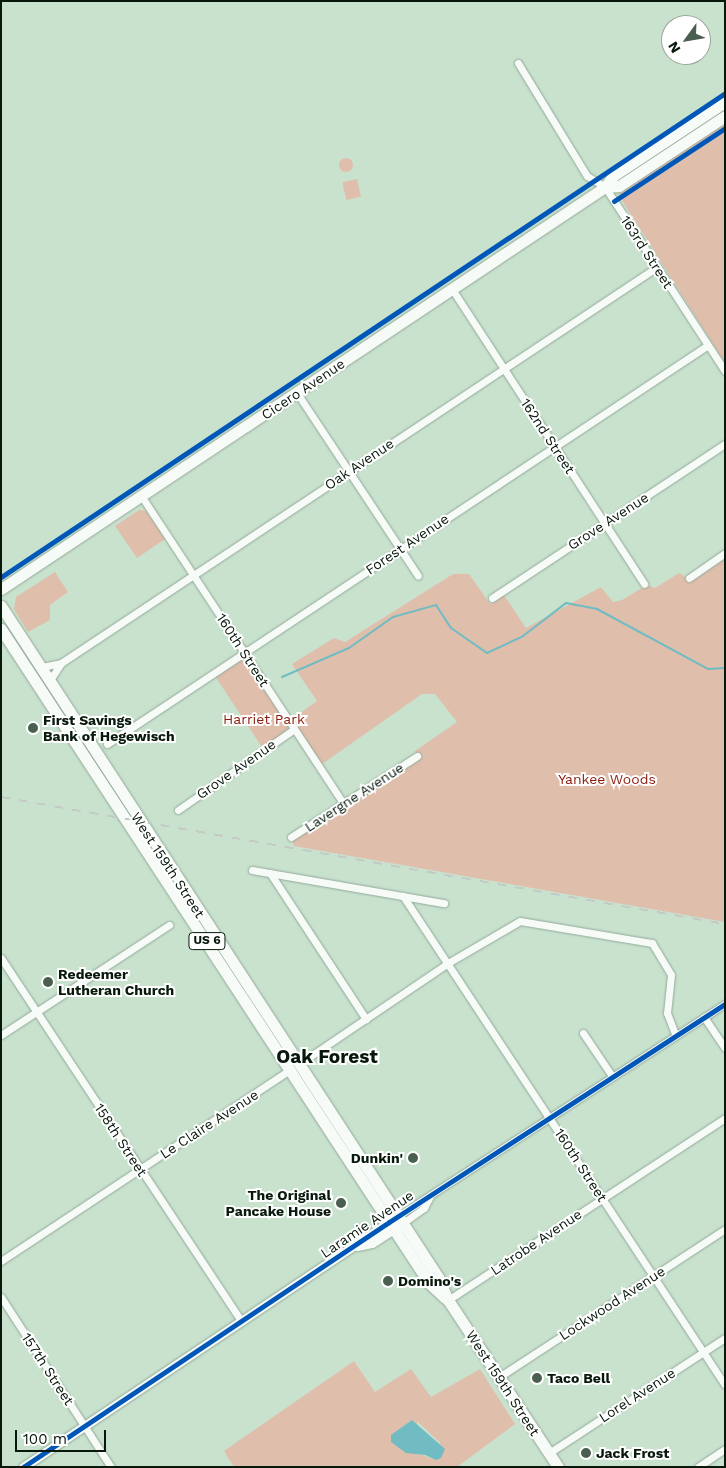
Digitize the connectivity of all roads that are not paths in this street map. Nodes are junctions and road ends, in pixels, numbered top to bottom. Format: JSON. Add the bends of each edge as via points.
{"nodes":[{"id":1,"x":518,"y":62,"type":"dead end"},
{"id":2,"x":725,"y":102,"type":"edge"},
{"id":3,"x":725,"y":116,"type":"edge"},
{"id":4,"x":605,"y":187,"type":"junction"},
{"id":5,"x":657,"y":267,"type":"junction"},
{"id":6,"x":452,"y":289,"type":"junction"},
{"id":7,"x":708,"y":345,"type":"junction"},
{"id":8,"x":504,"y":368,"type":"junction"},
{"id":9,"x":725,"y":370,"type":"edge"},
{"id":10,"x":296,"y":393,"type":"junction"},
{"id":11,"x":725,"y":444,"type":"edge"},
{"id":12,"x":554,"y":446,"type":"junction"},
{"id":13,"x":348,"y":471,"type":"junction"},
{"id":14,"x":142,"y":497,"type":"junction"},
{"id":15,"x":604,"y":523,"type":"junction"},
{"id":16,"x":400,"y":548,"type":"junction"},
{"id":17,"x":725,"y":554,"type":"edge"},
{"id":18,"x":193,"y":574,"type":"junction"},
{"id":19,"x":418,"y":576,"type":"dead end"},
{"id":20,"x":689,"y":578,"type":"dead end"},
{"id":21,"x":644,"y":584,"type":"dead end"},
{"id":22,"x":1,"y":589,"type":"edge"},
{"id":23,"x":492,"y":598,"type":"dead end"},
{"id":24,"x":1,"y":606,"type":"edge"},
{"id":25,"x":1,"y":629,"type":"edge"},
{"id":26,"x":244,"y":652,"type":"junction"},
{"id":27,"x":61,"y":663,"type":"junction"},
{"id":28,"x":42,"y":667,"type":"junction"},
{"id":29,"x":50,"y":680,"type":"junction"},
{"id":30,"x":294,"y":729,"type":"junction"},
{"id":31,"x":107,"y":744,"type":"dead end"},
{"id":32,"x":417,"y":756,"type":"dead end"},
{"id":33,"x":344,"y":804,"type":"junction"},
{"id":34,"x":178,"y":810,"type":"dead end"},
{"id":35,"x":292,"y":837,"type":"dead end"},
{"id":36,"x":252,"y":870,"type":"dead end"},
{"id":37,"x":270,"y":873,"type":"junction"},
{"id":38,"x":404,"y":896,"type":"junction"},
{"id":39,"x":444,"y":903,"type":"dead end"},
{"id":40,"x":169,"y":925,"type":"dead end"},
{"id":41,"x":1,"y":958,"type":"edge"},
{"id":42,"x":448,"y":963,"type":"junction"},
{"id":43,"x":725,"y":1004,"type":"edge"},
{"id":44,"x":36,"y":1011,"type":"junction"},
{"id":45,"x":704,"y":1017,"type":"junction"},
{"id":46,"x":366,"y":1019,"type":"junction"},
{"id":47,"x":583,"y":1033,"type":"dead end"},
{"id":48,"x":675,"y":1034,"type":"junction"},
{"id":49,"x":1,"y":1035,"type":"edge"},
{"id":50,"x":725,"y":1048,"type":"edge"},
{"id":51,"x":295,"y":1067,"type":"junction"},
{"id":52,"x":612,"y":1076,"type":"junction"},
{"id":53,"x":550,"y":1117,"type":"junction"},
{"id":54,"x":725,"y":1118,"type":"edge"},
{"id":55,"x":140,"y":1170,"type":"junction"},
{"id":56,"x":603,"y":1198,"type":"junction"},
{"id":57,"x":396,"y":1222,"type":"junction"},
{"id":58,"x":725,"y":1229,"type":"edge"},
{"id":59,"x":1,"y":1261,"type":"edge"},
{"id":60,"x":652,"y":1276,"type":"junction"},
{"id":61,"x":1,"y":1297,"type":"edge"},
{"id":62,"x":448,"y":1300,"type":"junction"},
{"id":63,"x":241,"y":1322,"type":"junction"},
{"id":64,"x":725,"y":1338,"type":"edge"},
{"id":65,"x":704,"y":1352,"type":"junction"},
{"id":66,"x":499,"y":1377,"type":"junction"},
{"id":67,"x":725,"y":1384,"type":"edge"},
{"id":68,"x":85,"y":1426,"type":"junction"},
{"id":69,"x":725,"y":1449,"type":"edge"},
{"id":70,"x":549,"y":1453,"type":"junction"},
{"id":71,"x":23,"y":1467,"type":"edge"},
{"id":72,"x":111,"y":1467,"type":"edge"},
{"id":73,"x":558,"y":1467,"type":"edge"},
{"id":74,"x":698,"y":1467,"type":"edge"}],
"edges":[{"from":1,"to":4,"type":"street","name":"163rd Street","via":[[587,176]]},
{"from":2,"to":4,"type":"main road","name":"Cicero Avenue","via":[[613,176]]},
{"from":3,"to":4,"type":"main road","name":"Cicero Avenue","via":[[619,186]]},
{"from":4,"to":5,"type":"street","name":"163rd Street"},
{"from":4,"to":6,"type":"main road","name":"Cicero Avenue"},
{"from":5,"to":7,"type":"street","name":"163rd Street"},
{"from":5,"to":8,"type":"street","name":"Oak Avenue"},
{"from":6,"to":8,"type":"street","name":"162nd Street"},
{"from":6,"to":10,"type":"main road","name":"Cicero Avenue"},
{"from":7,"to":9,"type":"street","name":"163rd Street"},
{"from":7,"to":12,"type":"street","name":"Forest Avenue"},
{"from":8,"to":12,"type":"street","name":"162nd Street"},
{"from":8,"to":13,"type":"street","name":"Oak Avenue"},
{"from":10,"to":13,"type":"street"},
{"from":10,"to":14,"type":"main road","name":"Cicero Avenue"},
{"from":11,"to":15,"type":"street","name":"Grove Avenue"},
{"from":12,"to":15,"type":"street","name":"162nd Street"},
{"from":12,"to":16,"type":"street","name":"Forest Avenue"},
{"from":13,"to":16,"type":"street"},
{"from":13,"to":18,"type":"street","name":"Oak Avenue"},
{"from":14,"to":18,"type":"street","name":"160th Street"},
{"from":14,"to":22,"type":"main road","name":"Cicero Avenue"},
{"from":15,"to":21,"type":"street","name":"162nd Street"},
{"from":15,"to":23,"type":"street","name":"Grove Avenue"},
{"from":16,"to":19,"type":"street"},
{"from":16,"to":26,"type":"street","name":"Forest Avenue"},
{"from":17,"to":20,"type":"street"},
{"from":18,"to":26,"type":"street","name":"160th Street"},
{"from":18,"to":27,"type":"street","name":"Oak Avenue"},
{"from":24,"to":28,"type":"main road","name":"West 159th Street","number":"US 6"},
{"from":25,"to":51,"type":"main road","name":"West 159th Street","number":"US 6"},
{"from":26,"to":30,"type":"street","name":"160th Street"},
{"from":26,"to":31,"type":"street","name":"Forest Avenue"},
{"from":27,"to":28,"type":"street","name":"Oak Avenue"},
{"from":27,"to":29,"type":"street","name":"Oak Avenue"},
{"from":28,"to":29,"type":"main road","name":"West 159th Street","number":"US 6"},
{"from":29,"to":51,"type":"main road","name":"West 159th Street","number":"US 6"},
{"from":30,"to":33,"type":"street","name":"160th Street"},
{"from":30,"to":34,"type":"street","name":"Grove Avenue"},
{"from":32,"to":33,"type":"street","name":"Lavergne Avenue"},
{"from":33,"to":35,"type":"street","name":"Lavergne Avenue"},
{"from":36,"to":37,"type":"street"},
{"from":37,"to":38,"type":"street"},
{"from":37,"to":46,"type":"street"},
{"from":38,"to":39,"type":"street"},
{"from":38,"to":42,"type":"street","name":"160th Street"},
{"from":40,"to":44,"type":"street"},
{"from":41,"to":44,"type":"street","name":"158th Street"},
{"from":42,"to":46,"type":"street","name":"Le Claire Avenue"},
{"from":42,"to":48,"type":"street","name":"Le Claire Avenue","via":[[520,920],[652,943],[671,975],[667,1013]]},
{"from":42,"to":53,"type":"street","name":"160th Street"},
{"from":43,"to":45,"type":"street","name":"Laramie Avenue"},
{"from":44,"to":49,"type":"street"},
{"from":44,"to":55,"type":"street","name":"158th Street"},
{"from":45,"to":48,"type":"street","name":"Laramie Avenue"},
{"from":45,"to":50,"type":"street"},
{"from":46,"to":51,"type":"street","name":"Le Claire Avenue"},
{"from":47,"to":52,"type":"street"},
{"from":48,"to":52,"type":"street","name":"Laramie Avenue"},
{"from":51,"to":55,"type":"street","name":"Le Claire Avenue"},
{"from":51,"to":57,"type":"main road","name":"West 159th Street","number":"US 6"},
{"from":52,"to":53,"type":"street","name":"Laramie Avenue"},
{"from":53,"to":56,"type":"street","name":"160th Street"},
{"from":53,"to":57,"type":"street","name":"Laramie Avenue"},
{"from":54,"to":56,"type":"street","name":"Latrobe Avenue"},
{"from":55,"to":59,"type":"street","name":"Le Claire Avenue"},
{"from":55,"to":63,"type":"street","name":"158th Street"},
{"from":56,"to":60,"type":"street","name":"160th Street"},
{"from":56,"to":62,"type":"street","name":"Latrobe Avenue"},
{"from":57,"to":62,"type":"main road","name":"West 159th Street","number":"US 6","via":[[429,1283]]},
{"from":57,"to":63,"type":"street","name":"Laramie Avenue","via":[[354,1246]]},
{"from":58,"to":60,"type":"street","name":"Lockwood Avenue"},
{"from":60,"to":65,"type":"street","name":"160th Street"},
{"from":60,"to":66,"type":"street","name":"Lockwood Avenue"},
{"from":61,"to":68,"type":"street","name":"157th Street"},
{"from":62,"to":66,"type":"main road","name":"West 159th Street","number":"US 6"},
{"from":63,"to":68,"type":"street","name":"Laramie Avenue"},
{"from":64,"to":65,"type":"street","name":"Lorel Avenue"},
{"from":65,"to":67,"type":"street","name":"160th Street"},
{"from":65,"to":70,"type":"street","name":"Lorel Avenue"},
{"from":66,"to":70,"type":"main road","name":"West 159th Street","number":"US 6"},
{"from":68,"to":71,"type":"street","name":"Laramie Avenue"},
{"from":68,"to":72,"type":"street","name":"157th Street"},
{"from":69,"to":74,"type":"street"},
{"from":70,"to":73,"type":"main road","name":"West 159th Street","number":"US 6"}]}
